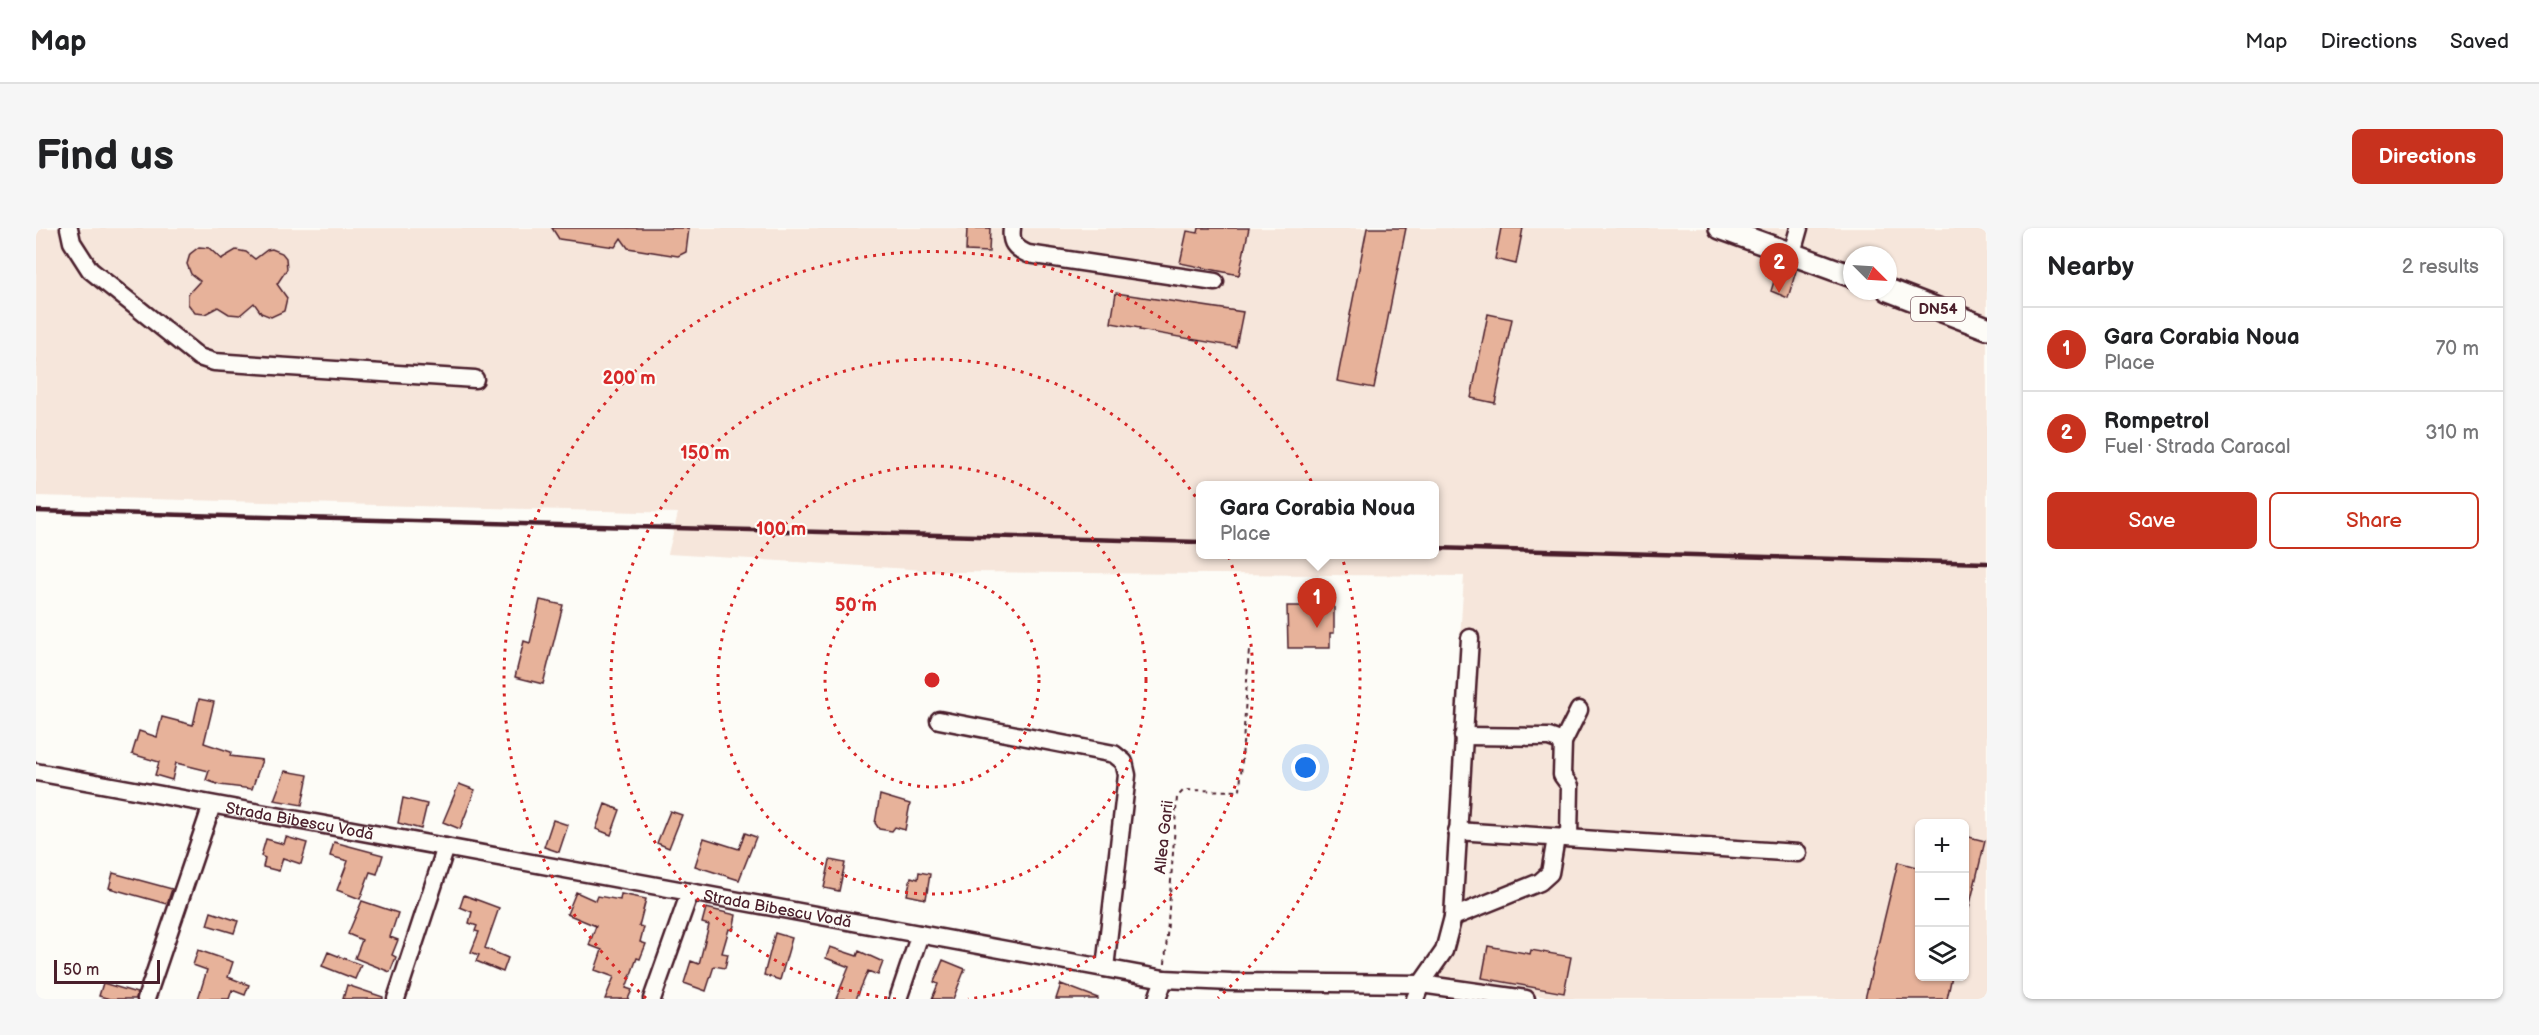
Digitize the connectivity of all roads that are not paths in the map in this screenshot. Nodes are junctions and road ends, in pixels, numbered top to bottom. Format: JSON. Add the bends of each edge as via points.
{"nodes":[{"id":1,"x":69,"y":228,"type":"edge"},
{"id":2,"x":1012,"y":228,"type":"edge"},
{"id":3,"x":1720,"y":228,"type":"edge"},
{"id":4,"x":1799,"y":228,"type":"edge"},
{"id":5,"x":1792,"y":253,"type":"junction"},
{"id":6,"x":1843,"y":273,"type":"edge"},
{"id":7,"x":1215,"y":282,"type":"dead end"},
{"id":8,"x":1897,"y":293,"type":"edge"},
{"id":9,"x":1987,"y":328,"type":"edge"},
{"id":10,"x":475,"y":379,"type":"dead end"},
{"id":11,"x":1470,"y":638,"type":"dead end"},
{"id":12,"x":1579,"y":710,"type":"dead end"},
{"id":13,"x":939,"y":720,"type":"dead end"},
{"id":14,"x":1463,"y":736,"type":"junction"},
{"id":15,"x":1563,"y":742,"type":"junction"},
{"id":16,"x":36,"y":772,"type":"edge"},
{"id":17,"x":212,"y":805,"type":"junction"},
{"id":18,"x":1457,"y":831,"type":"junction"},
{"id":19,"x":1562,"y":838,"type":"junction"},
{"id":20,"x":446,"y":847,"type":"junction"},
{"id":21,"x":1798,"y":854,"type":"dead end"},
{"id":22,"x":690,"y":892,"type":"junction"},
{"id":23,"x":1453,"y":918,"type":"junction"},
{"id":24,"x":920,"y":934,"type":"junction"},
{"id":25,"x":1105,"y":968,"type":"junction"},
{"id":26,"x":1164,"y":978,"type":"junction"},
{"id":27,"x":1418,"y":991,"type":"edge"},
{"id":28,"x":146,"y":999,"type":"edge"},
{"id":29,"x":396,"y":999,"type":"edge"},
{"id":30,"x":652,"y":999,"type":"edge"},
{"id":31,"x":898,"y":999,"type":"edge"},
{"id":32,"x":1157,"y":999,"type":"edge"},
{"id":33,"x":1526,"y":999,"type":"edge"}],
"edges":[{"from":1,"to":10,"type":"street","via":[[72,242],[90,270],[198,357],[214,362]]},
{"from":2,"to":7,"type":"street","via":[[1013,244],[1028,254]]},
{"from":3,"to":5,"type":"main road"},
{"from":4,"to":5,"type":"street"},
{"from":5,"to":6,"type":"main road"},
{"from":8,"to":9,"type":"main road","number":"DN54"},
{"from":11,"to":14,"type":"street"},
{"from":12,"to":15,"type":"street"},
{"from":13,"to":25,"type":"street","via":[[1114,754],[1124,762],[1127,775]]},
{"from":14,"to":15,"type":"street","via":[[1549,737]]},
{"from":14,"to":18,"type":"street"},
{"from":15,"to":19,"type":"street","via":[[1563,775],[1570,786]]},
{"from":16,"to":17,"type":"street","name":"Strada Bibescu Vodă"},
{"from":17,"to":20,"type":"street","name":"Strada Bibescu Vodă"},
{"from":17,"to":28,"type":"street"},
{"from":18,"to":19,"type":"street"},
{"from":18,"to":23,"type":"street"},
{"from":19,"to":21,"type":"street"},
{"from":19,"to":23,"type":"street","via":[[1550,873],[1540,882]]},
{"from":20,"to":22,"type":"street","name":"Strada Bibescu Vodă"},
{"from":20,"to":29,"type":"street"},
{"from":22,"to":24,"type":"street","name":"Strada Bibescu Vodă"},
{"from":22,"to":30,"type":"street"},
{"from":23,"to":27,"type":"street","via":[[1444,951]]},
{"from":24,"to":25,"type":"street","name":"Strada Bibescu Vodă"},
{"from":24,"to":31,"type":"street"},
{"from":25,"to":26,"type":"street","name":"Strada Bibescu Vodă"},
{"from":26,"to":27,"type":"street","name":"Strada Bibescu Vodă"},
{"from":26,"to":32,"type":"street"},
{"from":27,"to":33,"type":"street","name":"Strada Bibescu Vodă"}]}
